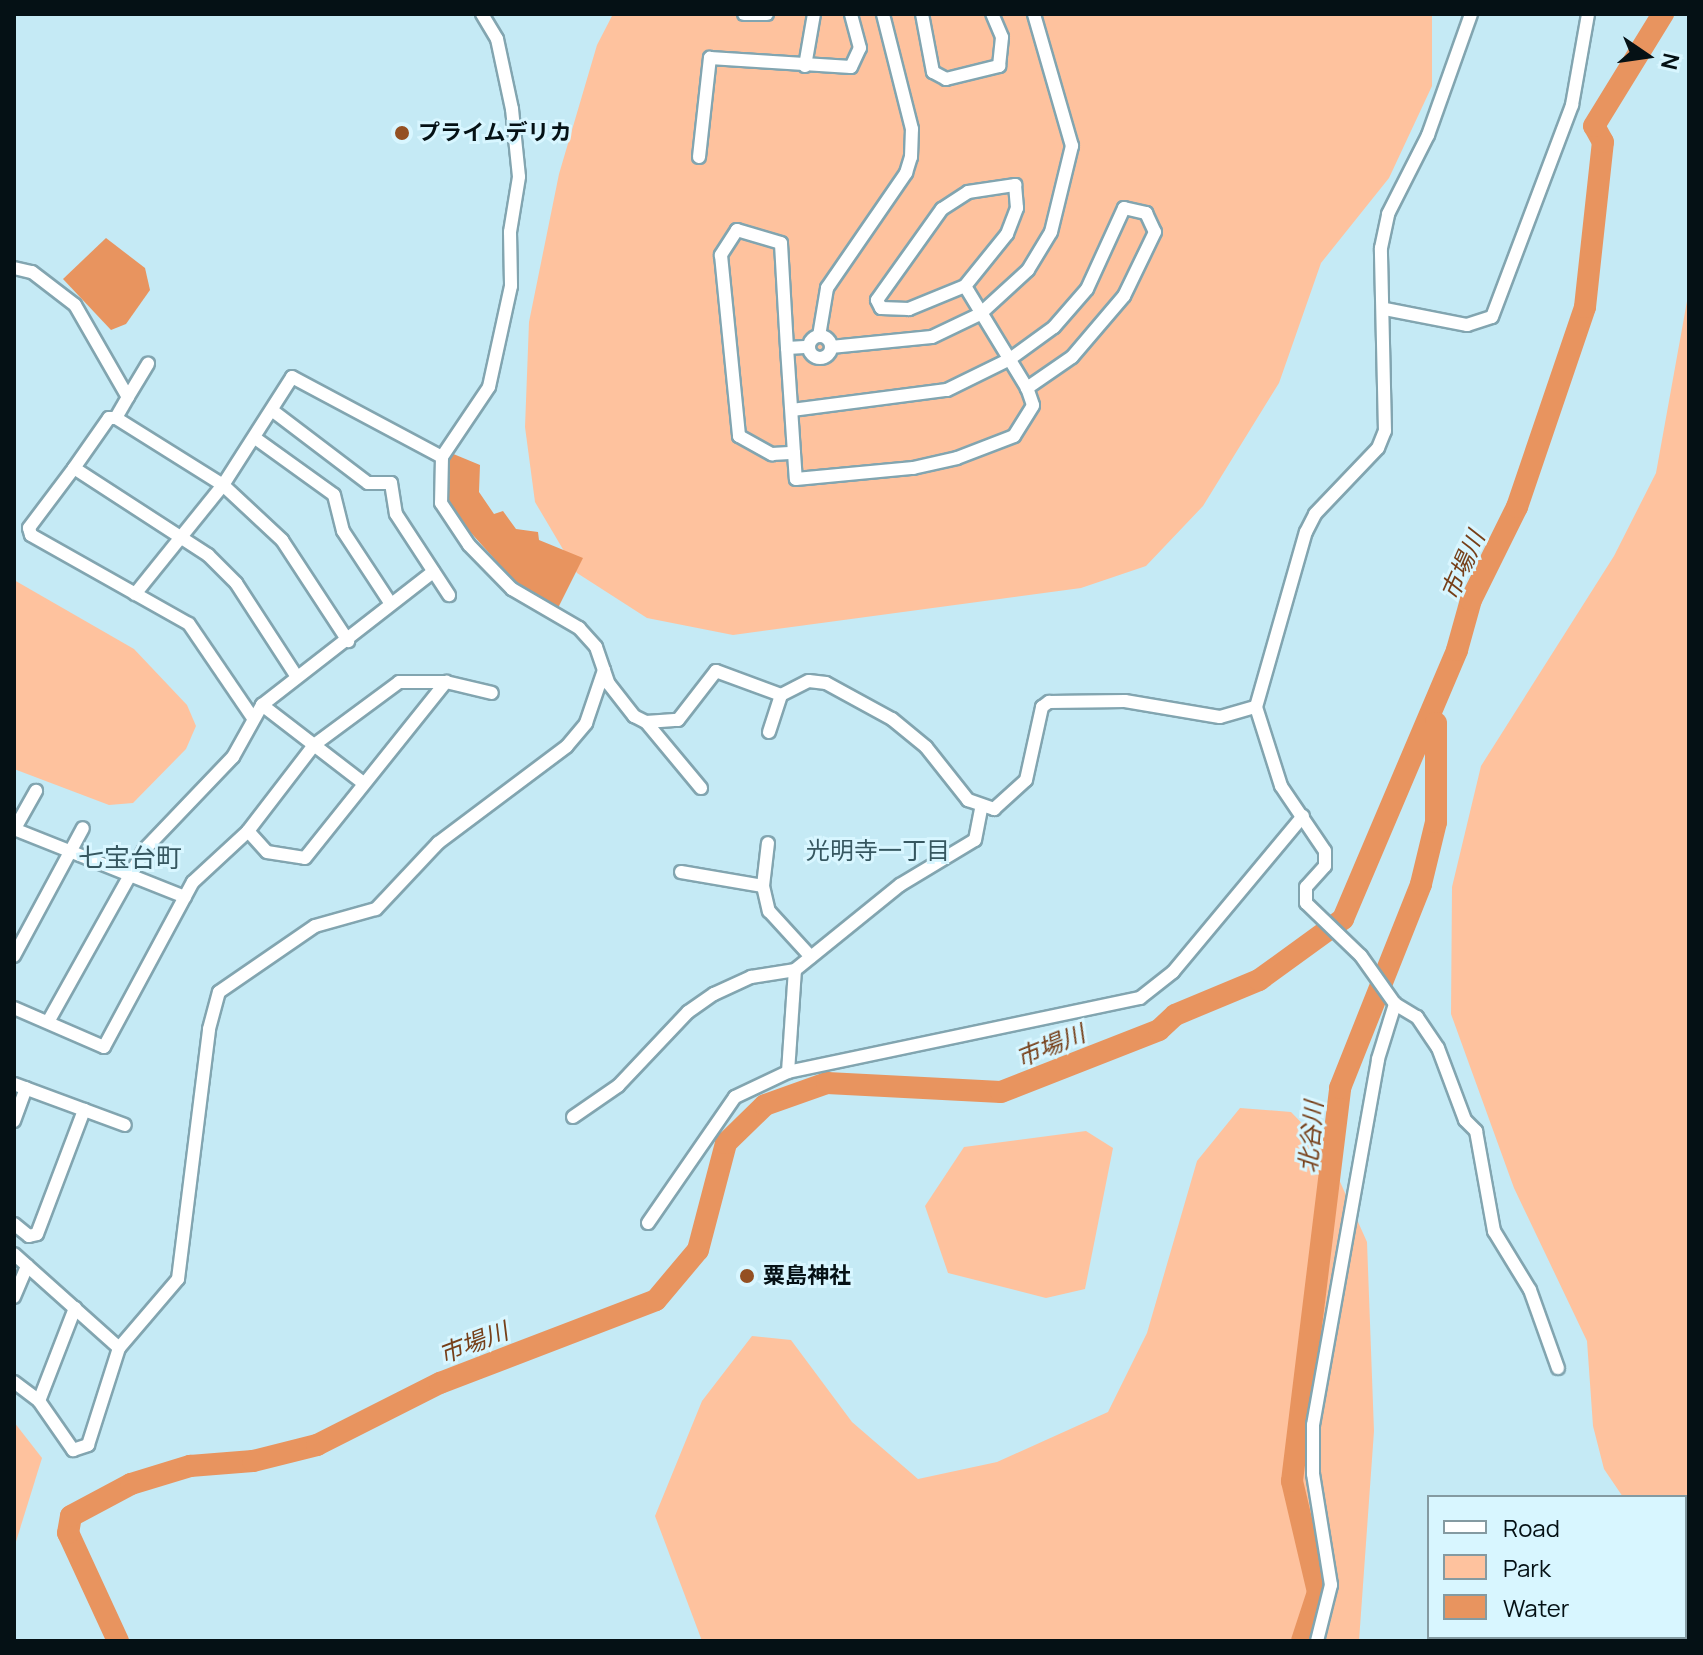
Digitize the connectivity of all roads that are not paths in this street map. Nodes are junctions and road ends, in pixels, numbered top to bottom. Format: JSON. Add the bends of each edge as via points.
{"nodes":[{"id":1,"x":482,"y":14,"type":"edge"},
{"id":2,"x":744,"y":14,"type":"edge"},
{"id":3,"x":767,"y":14,"type":"edge"},
{"id":4,"x":814,"y":14,"type":"edge"},
{"id":5,"x":851,"y":14,"type":"edge"},
{"id":6,"x":883,"y":14,"type":"edge"},
{"id":7,"x":922,"y":14,"type":"edge"},
{"id":8,"x":992,"y":14,"type":"edge"},
{"id":9,"x":1034,"y":14,"type":"edge"},
{"id":10,"x":1471,"y":14,"type":"edge"},
{"id":11,"x":1588,"y":14,"type":"edge"},
{"id":12,"x":805,"y":66,"type":"junction"},
{"id":13,"x":699,"y":157,"type":"dead end"},
{"id":14,"x":14,"y":268,"type":"edge"},
{"id":15,"x":965,"y":286,"type":"junction"},
{"id":16,"x":1385,"y":309,"type":"junction"},
{"id":17,"x":980,"y":314,"type":"junction"},
{"id":18,"x":819,"y":336,"type":"junction"},
{"id":19,"x":809,"y":347,"type":"junction"},
{"id":20,"x":831,"y":347,"type":"junction"},
{"id":21,"x":787,"y":348,"type":"junction"},
{"id":22,"x":1010,"y":359,"type":"junction"},
{"id":23,"x":148,"y":364,"type":"dead end"},
{"id":24,"x":1027,"y":388,"type":"junction"},
{"id":25,"x":128,"y":397,"type":"junction"},
{"id":26,"x":792,"y":410,"type":"junction"},
{"id":27,"x":273,"y":411,"type":"junction"},
{"id":28,"x":116,"y":418,"type":"junction"},
{"id":29,"x":255,"y":438,"type":"junction"},
{"id":30,"x":794,"y":453,"type":"junction"},
{"id":31,"x":442,"y":457,"type":"junction"},
{"id":32,"x":74,"y":468,"type":"junction"},
{"id":33,"x":223,"y":485,"type":"junction"},
{"id":34,"x":182,"y":536,"type":"junction"},
{"id":35,"x":433,"y":572,"type":"junction"},
{"id":36,"x":135,"y":594,"type":"junction"},
{"id":37,"x":449,"y":595,"type":"dead end"},
{"id":38,"x":391,"y":604,"type":"junction"},
{"id":39,"x":348,"y":641,"type":"junction"},
{"id":40,"x":604,"y":670,"type":"junction"},
{"id":41,"x":297,"y":677,"type":"junction"},
{"id":42,"x":446,"y":682,"type":"junction"},
{"id":43,"x":492,"y":693,"type":"dead end"},
{"id":44,"x":781,"y":695,"type":"junction"},
{"id":45,"x":262,"y":705,"type":"junction"},
{"id":46,"x":1256,"y":707,"type":"junction"},
{"id":47,"x":253,"y":718,"type":"junction"},
{"id":48,"x":646,"y":722,"type":"junction"},
{"id":49,"x":769,"y":732,"type":"dead end"},
{"id":50,"x":314,"y":745,"type":"junction"},
{"id":51,"x":362,"y":782,"type":"junction"},
{"id":52,"x":701,"y":788,"type":"dead end"},
{"id":53,"x":36,"y":791,"type":"dead end"},
{"id":54,"x":981,"y":809,"type":"junction"},
{"id":55,"x":1303,"y":816,"type":"junction"},
{"id":56,"x":83,"y":828,"type":"dead end"},
{"id":57,"x":14,"y":829,"type":"edge"},
{"id":58,"x":248,"y":831,"type":"junction"},
{"id":59,"x":768,"y":843,"type":"dead end"},
{"id":60,"x":70,"y":852,"type":"junction"},
{"id":61,"x":681,"y":872,"type":"dead end"},
{"id":62,"x":129,"y":874,"type":"junction"},
{"id":63,"x":763,"y":886,"type":"junction"},
{"id":64,"x":185,"y":897,"type":"junction"},
{"id":65,"x":14,"y":956,"type":"edge"},
{"id":66,"x":811,"y":957,"type":"junction"},
{"id":67,"x":795,"y":970,"type":"junction"},
{"id":68,"x":1393,"y":1001,"type":"junction"},
{"id":69,"x":14,"y":1008,"type":"edge"},
{"id":70,"x":48,"y":1022,"type":"junction"},
{"id":71,"x":788,"y":1072,"type":"junction"},
{"id":72,"x":20,"y":1086,"type":"edge"},
{"id":73,"x":84,"y":1110,"type":"junction"},
{"id":74,"x":573,"y":1117,"type":"dead end"},
{"id":75,"x":14,"y":1121,"type":"edge"},
{"id":76,"x":125,"y":1125,"type":"dead end"},
{"id":77,"x":648,"y":1223,"type":"dead end"},
{"id":78,"x":14,"y":1224,"type":"edge"},
{"id":79,"x":14,"y":1254,"type":"edge"},
{"id":80,"x":27,"y":1266,"type":"junction"},
{"id":81,"x":14,"y":1297,"type":"edge"},
{"id":82,"x":75,"y":1308,"type":"junction"},
{"id":83,"x":119,"y":1348,"type":"junction"},
{"id":84,"x":1558,"y":1368,"type":"dead end"},
{"id":85,"x":14,"y":1382,"type":"edge"},
{"id":86,"x":39,"y":1401,"type":"junction"},
{"id":87,"x":1317,"y":1641,"type":"edge"}],
"edges":[{"from":1,"to":31,"type":"street","via":[[497,39],[512,109],[519,177],[510,232],[511,286],[489,387]]},
{"from":2,"to":3,"type":"street"},
{"from":4,"to":12,"type":"street"},
{"from":5,"to":12,"type":"street","via":[[860,57],[841,69]]},
{"from":6,"to":18,"type":"street","via":[[912,129],[911,157],[906,173],[827,288]]},
{"from":7,"to":8,"type":"street","via":[[933,72],[946,79],[999,66],[1003,46]]},
{"from":9,"to":17,"type":"street","via":[[1072,146],[1066,188],[1028,270]]},
{"from":10,"to":16,"type":"street","via":[[1428,135],[1388,214],[1381,248]]},
{"from":11,"to":16,"type":"street","via":[[1572,105],[1492,317],[1467,325]]},
{"from":12,"to":13,"type":"street","via":[[710,58]]},
{"from":14,"to":25,"type":"street","via":[[65,293]]},
{"from":15,"to":15,"type":"street","via":[[909,309],[881,308],[877,300],[942,209],[968,192],[1015,185],[1017,208],[1007,234]]},
{"from":15,"to":17,"type":"street"},
{"from":16,"to":46,"type":"street","via":[[1385,431],[1378,448],[1315,514],[1306,532]]},
{"from":17,"to":20,"type":"street","via":[[932,337]]},
{"from":17,"to":22,"type":"street"},
{"from":18,"to":19,"type":"street"},
{"from":18,"to":20,"type":"street"},
{"from":19,"to":20,"type":"street","via":[[822,358]]},
{"from":19,"to":21,"type":"street"},
{"from":21,"to":26,"type":"street"},
{"from":21,"to":30,"type":"street","via":[[781,243],[737,230],[721,255],[739,436],[772,454]]},
{"from":22,"to":24,"type":"street"},
{"from":22,"to":24,"type":"street","via":[[1054,327],[1087,289],[1124,208],[1153,218],[1155,232],[1103,325]]},
{"from":22,"to":26,"type":"street","via":[[947,390]]},
{"from":23,"to":25,"type":"street"},
{"from":24,"to":30,"type":"street","via":[[1033,405],[1014,436],[957,458],[796,479]]},
{"from":25,"to":28,"type":"street"},
{"from":26,"to":30,"type":"street"},
{"from":27,"to":29,"type":"street"},
{"from":27,"to":31,"type":"street","via":[[292,377]]},
{"from":27,"to":35,"type":"street","via":[[368,483],[391,483],[396,514]]},
{"from":28,"to":32,"type":"street","via":[[109,418]]},
{"from":28,"to":33,"type":"street"},
{"from":29,"to":33,"type":"street"},
{"from":29,"to":38,"type":"street","via":[[334,495],[343,531]]},
{"from":31,"to":40,"type":"street","via":[[441,503],[469,545],[531,604],[579,628]]},
{"from":32,"to":34,"type":"street"},
{"from":32,"to":36,"type":"street","via":[[29,528],[31,535]]},
{"from":33,"to":34,"type":"street"},
{"from":33,"to":39,"type":"street","via":[[282,540]]},
{"from":34,"to":36,"type":"street"},
{"from":34,"to":41,"type":"street","via":[[236,583]]},
{"from":35,"to":37,"type":"street"},
{"from":35,"to":38,"type":"street"},
{"from":36,"to":47,"type":"street","via":[[189,624]]},
{"from":38,"to":39,"type":"street"},
{"from":39,"to":41,"type":"street"},
{"from":40,"to":48,"type":"street","via":[[609,684]]},
{"from":40,"to":83,"type":"street","via":[[586,723],[567,746],[438,843],[376,909],[315,926],[219,992],[209,1029],[178,1279]]},
{"from":41,"to":45,"type":"street"},
{"from":42,"to":43,"type":"street"},
{"from":42,"to":50,"type":"street","via":[[399,682]]},
{"from":42,"to":51,"type":"street"},
{"from":44,"to":48,"type":"street","via":[[716,671],[678,720]]},
{"from":44,"to":49,"type":"street"},
{"from":44,"to":54,"type":"street","via":[[809,681],[826,683],[892,719]]},
{"from":45,"to":47,"type":"street"},
{"from":45,"to":50,"type":"street"},
{"from":46,"to":54,"type":"street","via":[[1220,717],[1125,701],[1049,702],[1042,707],[1026,780],[1006,803]]},
{"from":46,"to":55,"type":"street","via":[[1268,759]]},
{"from":47,"to":62,"type":"street","via":[[233,757],[144,850]]},
{"from":48,"to":52,"type":"street"},
{"from":50,"to":51,"type":"street"},
{"from":50,"to":58,"type":"street","via":[[282,796]]},
{"from":51,"to":58,"type":"street","via":[[305,858],[267,852]]},
{"from":53,"to":57,"type":"street"},
{"from":54,"to":66,"type":"street","via":[[975,840],[900,885]]},
{"from":55,"to":68,"type":"street","via":[[1325,851],[1325,866],[1306,887],[1306,903],[1340,935]]},
{"from":55,"to":71,"type":"street","via":[[1173,972],[1140,998]]},
{"from":56,"to":60,"type":"street"},
{"from":57,"to":60,"type":"street"},
{"from":58,"to":64,"type":"street"},
{"from":59,"to":63,"type":"street"},
{"from":60,"to":62,"type":"street"},
{"from":60,"to":65,"type":"street"},
{"from":61,"to":63,"type":"street"},
{"from":62,"to":64,"type":"street"},
{"from":62,"to":70,"type":"street"},
{"from":63,"to":66,"type":"street","via":[[769,911]]},
{"from":64,"to":70,"type":"street","via":[[104,1047]]},
{"from":66,"to":67,"type":"street"},
{"from":67,"to":71,"type":"street"},
{"from":67,"to":74,"type":"street","via":[[751,977],[714,994],[618,1086]]},
{"from":68,"to":84,"type":"street","via":[[1417,1017],[1454,1078],[1465,1120],[1476,1131],[1483,1154],[1494,1231],[1530,1290]]},
{"from":68,"to":87,"type":"street","via":[[1313,1425],[1313,1474],[1331,1585]]},
{"from":69,"to":70,"type":"street"},
{"from":71,"to":77,"type":"street","via":[[735,1097]]},
{"from":72,"to":73,"type":"street"},
{"from":72,"to":75,"type":"street"},
{"from":73,"to":76,"type":"street"},
{"from":73,"to":78,"type":"street","via":[[37,1234],[29,1236]]},
{"from":79,"to":80,"type":"street"},
{"from":80,"to":81,"type":"street"},
{"from":80,"to":82,"type":"street"},
{"from":82,"to":83,"type":"street"},
{"from":82,"to":86,"type":"street"},
{"from":83,"to":86,"type":"street","via":[[88,1445],[73,1450]]},
{"from":85,"to":86,"type":"street"}]}
